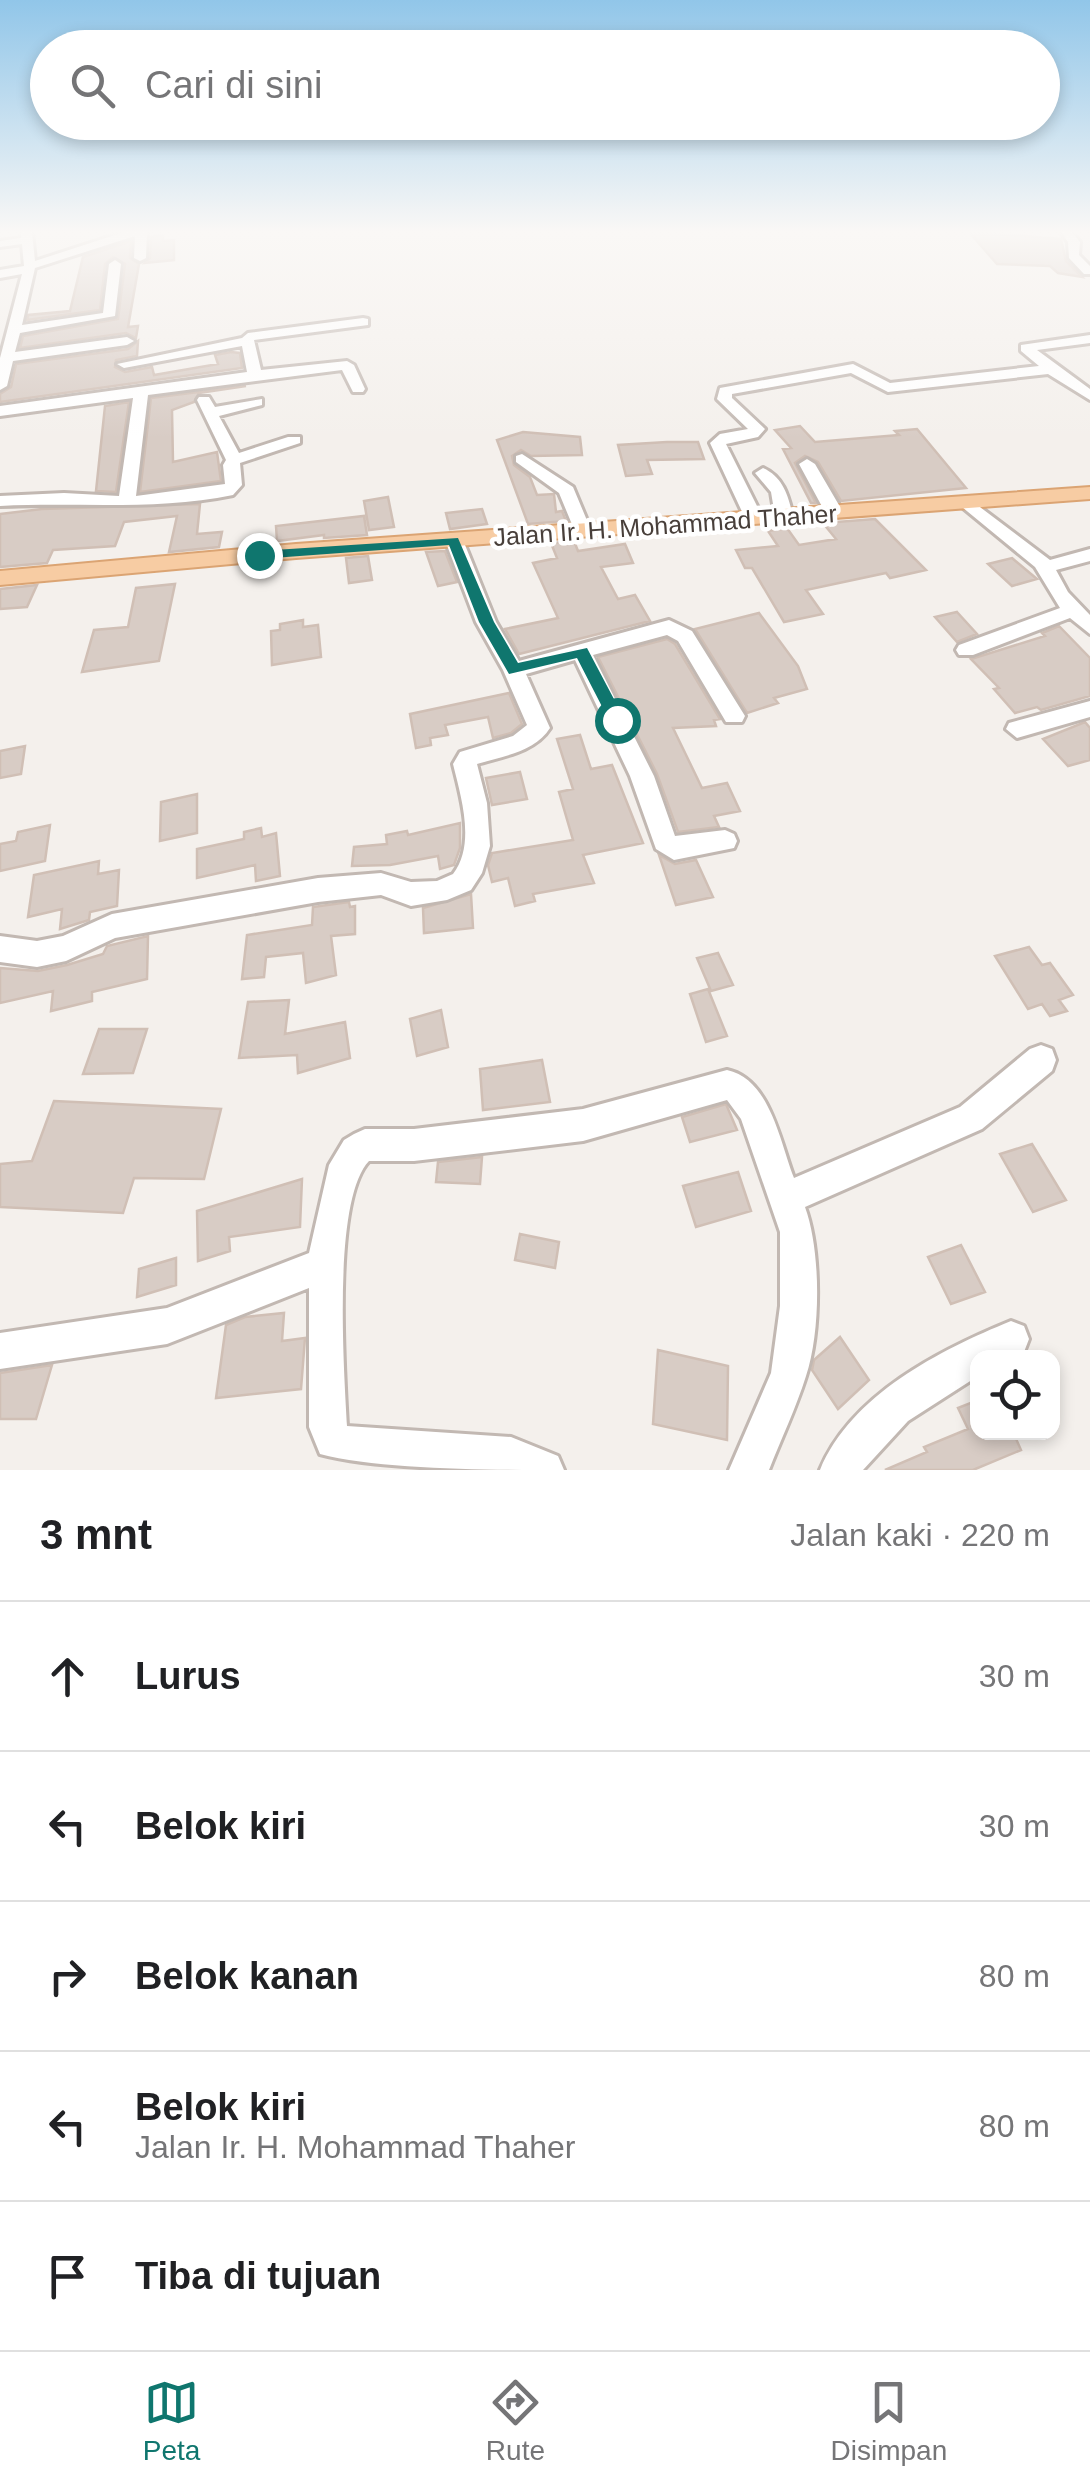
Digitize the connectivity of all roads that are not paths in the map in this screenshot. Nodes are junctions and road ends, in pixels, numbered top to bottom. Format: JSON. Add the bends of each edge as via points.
{"nodes":[{"id":1,"x":22,"y":301,"type":"edge"},
{"id":2,"x":111,"y":301,"type":"edge"},
{"id":3,"x":362,"y":322,"type":"dead end"},
{"id":4,"x":16,"y":330,"type":"junction"},
{"id":5,"x":248,"y":335,"type":"junction"},
{"id":6,"x":1090,"y":339,"type":"edge"},
{"id":7,"x":127,"y":341,"type":"dead end"},
{"id":8,"x":10,"y":357,"type":"junction"},
{"id":9,"x":124,"y":364,"type":"dead end"},
{"id":10,"x":1051,"y":369,"type":"junction"},
{"id":11,"x":254,"y":373,"type":"junction"},
{"id":12,"x":0,"y":386,"type":"edge"},
{"id":13,"x":358,"y":390,"type":"dead end"},
{"id":14,"x":141,"y":394,"type":"junction"},
{"id":15,"x":1090,"y":396,"type":"edge"},
{"id":16,"x":257,"y":402,"type":"dead end"},
{"id":17,"x":0,"y":412,"type":"edge"},
{"id":18,"x":294,"y":440,"type":"dead end"},
{"id":19,"x":522,"y":458,"type":"dead end"},
{"id":20,"x":234,"y":460,"type":"junction"},
{"id":21,"x":807,"y":464,"type":"dead end"},
{"id":22,"x":763,"y":473,"type":"dead end"},
{"id":23,"x":1090,"y":493,"type":"edge"},
{"id":24,"x":0,"y":500,"type":"edge"},
{"id":25,"x":127,"y":502,"type":"junction"},
{"id":26,"x":968,"y":503,"type":"junction"},
{"id":27,"x":834,"y":512,"type":"junction"},
{"id":28,"x":784,"y":516,"type":"junction"},
{"id":29,"x":754,"y":518,"type":"junction"},
{"id":30,"x":582,"y":530,"type":"junction"},
{"id":31,"x":454,"y":540,"type":"junction"},
{"id":32,"x":1090,"y":555,"type":"edge"},
{"id":33,"x":1046,"y":567,"type":"junction"},
{"id":34,"x":0,"y":578,"type":"edge"},
{"id":35,"x":1074,"y":610,"type":"junction"},
{"id":36,"x":1090,"y":627,"type":"edge"},
{"id":37,"x":966,"y":650,"type":"dead end"},
{"id":38,"x":581,"y":652,"type":"junction"},
{"id":39,"x":514,"y":670,"type":"junction"},
{"id":40,"x":1090,"y":710,"type":"edge"},
{"id":41,"x":734,"y":716,"type":"dead end"},
{"id":42,"x":1017,"y":730,"type":"dead end"},
{"id":43,"x":725,"y":841,"type":"dead end"},
{"id":44,"x":0,"y":949,"type":"edge"},
{"id":45,"x":1041,"y":1060,"type":"dead end"},
{"id":46,"x":786,"y":1199,"type":"junction"},
{"id":47,"x":325,"y":1264,"type":"junction"},
{"id":48,"x":1011,"y":1340,"type":"dead end"},
{"id":49,"x":0,"y":1351,"type":"edge"},
{"id":50,"x":544,"y":1470,"type":"edge"},
{"id":51,"x":748,"y":1470,"type":"edge"},
{"id":52,"x":840,"y":1470,"type":"edge"}],
"edges":[{"from":1,"to":4,"type":"street"},
{"from":2,"to":4,"type":"street","via":[[109,316]]},
{"from":3,"to":5,"type":"street"},
{"from":4,"to":8,"type":"street"},
{"from":5,"to":9,"type":"street"},
{"from":5,"to":11,"type":"street"},
{"from":6,"to":10,"type":"street","via":[[1026,348]]},
{"from":7,"to":8,"type":"street"},
{"from":8,"to":12,"type":"street"},
{"from":10,"to":15,"type":"street"},
{"from":10,"to":29,"type":"street","via":[[888,388],[852,368],[725,390],[724,399],[757,429],[718,442]]},
{"from":11,"to":13,"type":"street","via":[[347,365]]},
{"from":11,"to":14,"type":"street"},
{"from":14,"to":17,"type":"street"},
{"from":14,"to":25,"type":"street"},
{"from":16,"to":20,"type":"street","via":[[207,407]]},
{"from":18,"to":20,"type":"street"},
{"from":19,"to":30,"type":"street","via":[[567,491]]},
{"from":20,"to":25,"type":"street","via":[[230,490]]},
{"from":21,"to":27,"type":"street"},
{"from":22,"to":28,"type":"street","via":[[778,490]]},
{"from":23,"to":26,"type":"main road","name":"Jalan Ir. H. Mohammad Thaher"},
{"from":24,"to":25,"type":"street"},
{"from":26,"to":27,"type":"main road","name":"Jalan Ir. H. Mohammad Thaher"},
{"from":26,"to":33,"type":"street"},
{"from":27,"to":28,"type":"main road","name":"Jalan Ir. H. Mohammad Thaher"},
{"from":28,"to":29,"type":"main road","name":"Jalan Ir. H. Mohammad Thaher"},
{"from":29,"to":30,"type":"main road","name":"Jalan Ir. H. Mohammad Thaher"},
{"from":30,"to":31,"type":"main road","name":"Jalan Ir. H. Mohammad Thaher"},
{"from":31,"to":34,"type":"main road","name":"Jalan Ir. H. Mohammad Thaher"},
{"from":31,"to":39,"type":"street","via":[[486,622]]},
{"from":32,"to":33,"type":"street"},
{"from":33,"to":35,"type":"street"},
{"from":35,"to":36,"type":"street"},
{"from":35,"to":37,"type":"street"},
{"from":38,"to":39,"type":"street"},
{"from":38,"to":41,"type":"street","via":[[678,629]]},
{"from":38,"to":43,"type":"street","via":[[642,776],[665,842],[674,849]]},
{"from":39,"to":44,"type":"street","via":[[539,728],[520,742],[468,758],[477,846],[462,882],[411,894],[381,884],[318,890],[112,926],[38,954]]},
{"from":40,"to":42,"type":"street"},
{"from":45,"to":46,"type":"street","via":[[960,1124]]},
{"from":46,"to":47,"type":"street","via":[[753,1110],[727,1085],[583,1125],[365,1145],[345,1165]]},
{"from":46,"to":51,"type":"street","via":[[797,1232],[798,1306],[789,1373]]},
{"from":47,"to":49,"type":"street","via":[[167,1326]]},
{"from":47,"to":50,"type":"street","via":[[328,1428],[334,1440],[510,1456]]},
{"from":48,"to":52,"type":"street","via":[[926,1381],[854,1447]]}]}
